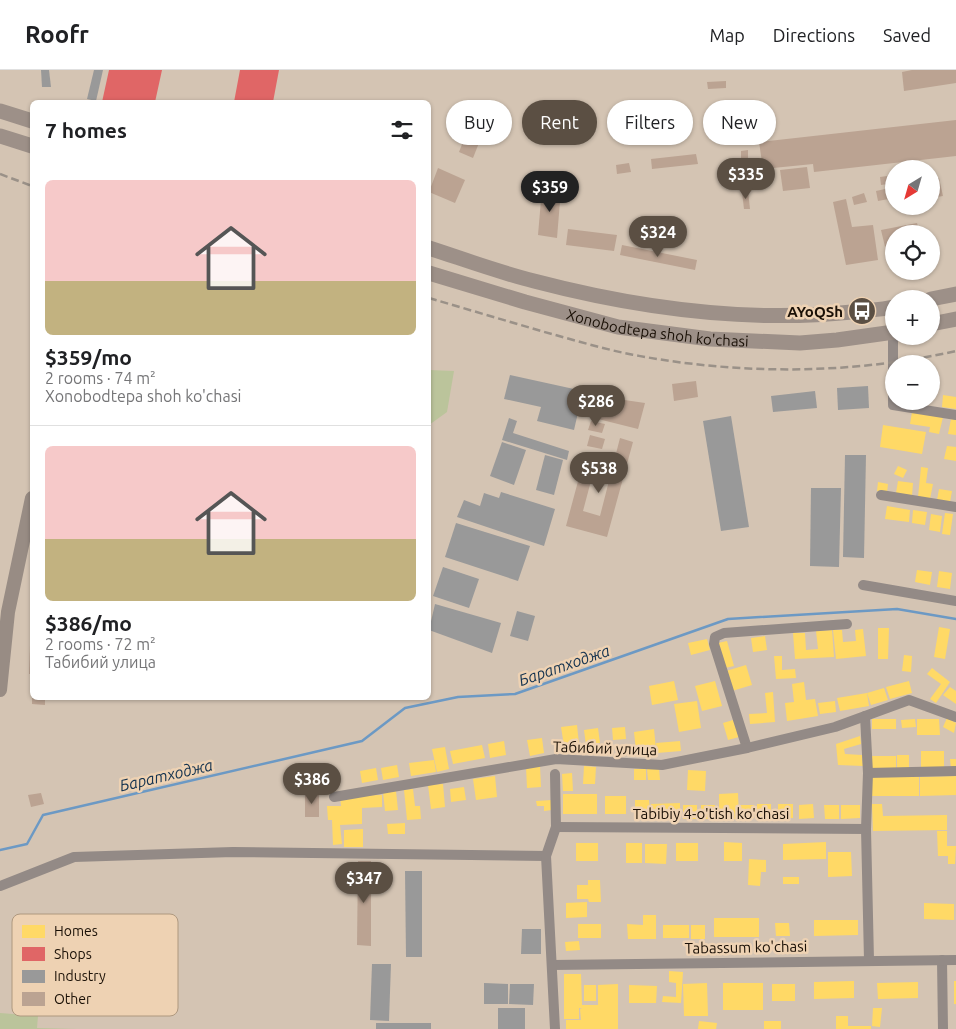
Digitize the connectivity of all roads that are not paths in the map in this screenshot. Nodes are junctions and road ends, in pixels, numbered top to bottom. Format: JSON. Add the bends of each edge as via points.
{"nodes":[{"id":1,"x":0,"y":111,"type":"edge"},
{"id":2,"x":30,"y":120,"type":"edge"},
{"id":3,"x":0,"y":136,"type":"edge"},
{"id":4,"x":30,"y":145,"type":"edge"},
{"id":5,"x":431,"y":249,"type":"edge"},
{"id":6,"x":431,"y":274,"type":"edge"},
{"id":7,"x":956,"y":294,"type":"edge"},
{"id":8,"x":591,"y":295,"type":"junction"},
{"id":9,"x":940,"y":297,"type":"edge"},
{"id":10,"x":885,"y":308,"type":"edge"},
{"id":11,"x":586,"y":318,"type":"junction"},
{"id":12,"x":956,"y":318,"type":"edge"},
{"id":13,"x":940,"y":322,"type":"edge"},
{"id":14,"x":885,"y":333,"type":"edge"},
{"id":15,"x":894,"y":345,"type":"edge"},
{"id":16,"x":956,"y":415,"type":"edge"},
{"id":17,"x":881,"y":495,"type":"dead end"},
{"id":18,"x":956,"y":506,"type":"edge"},
{"id":19,"x":30,"y":508,"type":"edge"},
{"id":20,"x":863,"y":585,"type":"dead end"},
{"id":21,"x":956,"y":601,"type":"edge"},
{"id":22,"x":846,"y":624,"type":"dead end"},
{"id":23,"x":0,"y":690,"type":"edge"},
{"id":24,"x":865,"y":716,"type":"junction"},
{"id":25,"x":956,"y":717,"type":"edge"},
{"id":26,"x":747,"y":748,"type":"junction"},
{"id":27,"x":956,"y":771,"type":"edge"},
{"id":28,"x":868,"y":773,"type":"junction"},
{"id":29,"x":555,"y":774,"type":"dead end"},
{"id":30,"x":334,"y":796,"type":"dead end"},
{"id":31,"x":556,"y":828,"type":"junction"},
{"id":32,"x":866,"y":829,"type":"junction"},
{"id":33,"x":546,"y":856,"type":"junction"},
{"id":34,"x":0,"y":886,"type":"edge"},
{"id":35,"x":869,"y":960,"type":"junction"},
{"id":36,"x":942,"y":960,"type":"junction"},
{"id":37,"x":956,"y":960,"type":"edge"},
{"id":38,"x":552,"y":965,"type":"junction"},
{"id":39,"x":555,"y":1029,"type":"edge"},
{"id":40,"x":943,"y":1029,"type":"edge"}],
"edges":[{"from":1,"to":2,"type":"highway"},
{"from":3,"to":4,"type":"highway"},
{"from":5,"to":8,"type":"highway","name":"Xonobodtepa shoh ko'chasi"},
{"from":6,"to":11,"type":"highway","name":"Xonobodtepa shoh ko'chasi"},
{"from":7,"to":9,"type":"highway"},
{"from":8,"to":10,"type":"highway","name":"Xonobodtepa shoh ko'chasi","via":[[670,308],[760,316]]},
{"from":8,"to":11,"type":"highway"},
{"from":11,"to":14,"type":"highway","name":"Xonobodtepa shoh ko'chasi","via":[[618,326],[751,342],[819,342]]},
{"from":12,"to":13,"type":"highway"},
{"from":15,"to":16,"type":"street","via":[[893,405]]},
{"from":17,"to":18,"type":"street"},
{"from":19,"to":23,"type":"main road","via":[[8,612]]},
{"from":20,"to":21,"type":"street"},
{"from":22,"to":26,"type":"street","via":[[724,633],[715,637],[714,644]]},
{"from":24,"to":25,"type":"street","name":"Табибий улица","via":[[909,700]]},
{"from":24,"to":26,"type":"street","name":"Табибий улица","via":[[835,727]]},
{"from":24,"to":28,"type":"street"},
{"from":26,"to":30,"type":"street","name":"Табибий улица","via":[[662,765],[556,759]]},
{"from":27,"to":28,"type":"street"},
{"from":28,"to":32,"type":"street"},
{"from":29,"to":31,"type":"street"},
{"from":31,"to":32,"type":"street","name":"Tabibiy 4-o'tish ko'chasi"},
{"from":31,"to":33,"type":"street"},
{"from":32,"to":35,"type":"street"},
{"from":33,"to":34,"type":"street","via":[[233,852],[74,857]]},
{"from":33,"to":38,"type":"street"},
{"from":35,"to":36,"type":"street","name":"Tabassum ko'chasi"},
{"from":35,"to":38,"type":"street","name":"Tabassum ko'chasi"},
{"from":36,"to":37,"type":"street","name":"Tabassum ko'chasi"},
{"from":36,"to":40,"type":"street"},
{"from":38,"to":39,"type":"street"}]}
